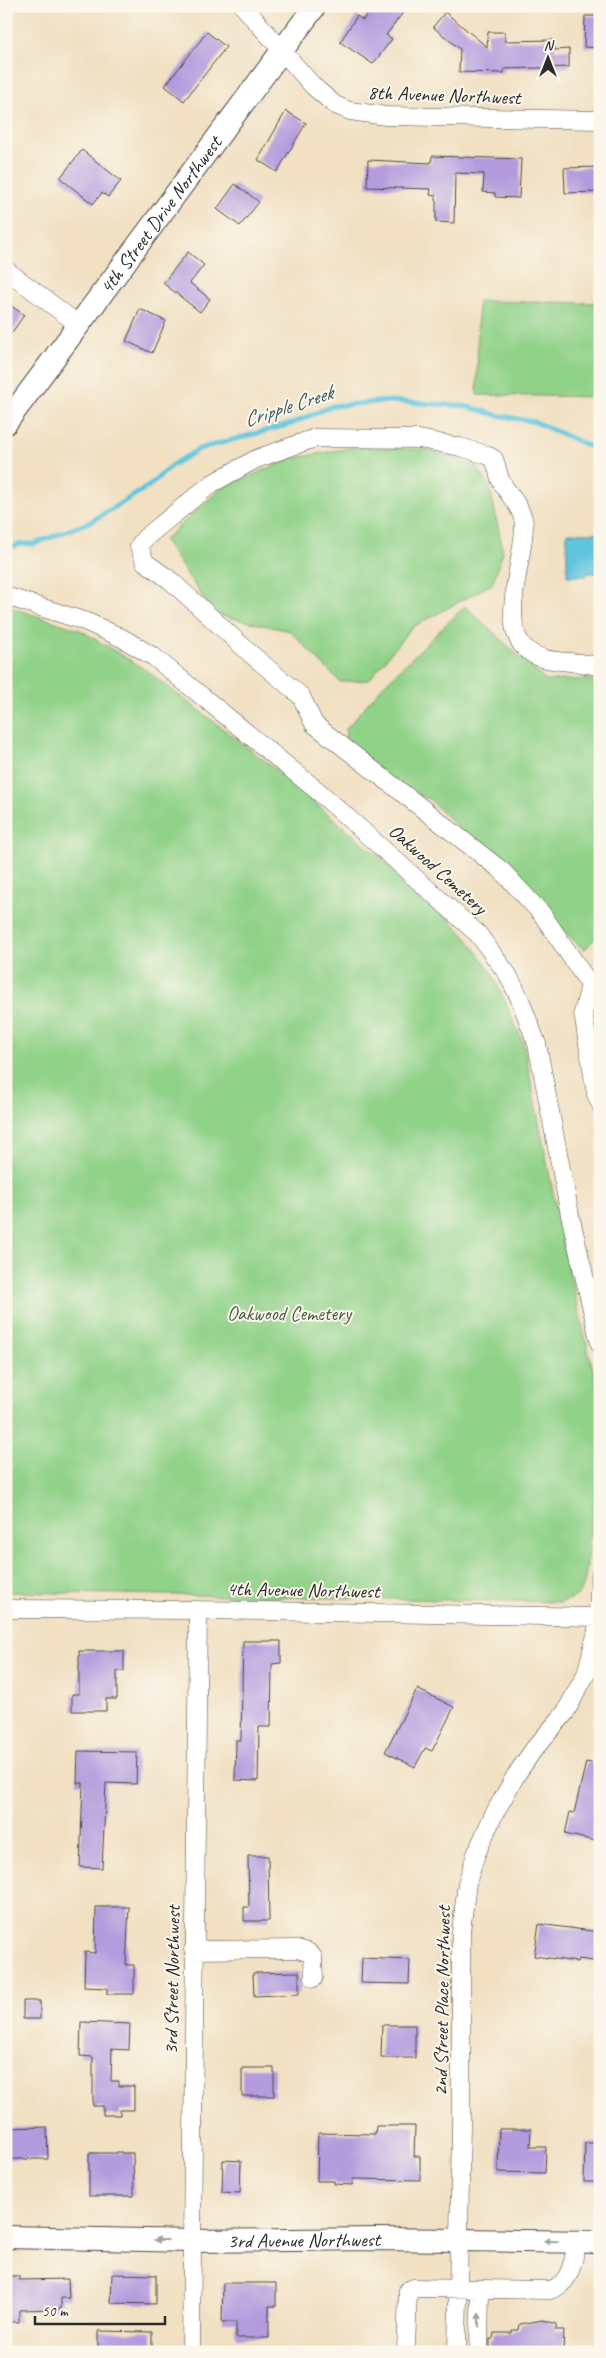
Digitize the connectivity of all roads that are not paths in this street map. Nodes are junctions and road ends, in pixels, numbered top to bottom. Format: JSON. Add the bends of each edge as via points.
{"nodes":[{"id":1,"x":243,"y":6,"type":"edge"},
{"id":2,"x":315,"y":6,"type":"edge"},
{"id":3,"x":281,"y":52,"type":"junction"},
{"id":4,"x":600,"y":120,"type":"edge"},
{"id":5,"x":6,"y":270,"type":"edge"},
{"id":6,"x":79,"y":325,"type":"junction"},
{"id":7,"x":6,"y":423,"type":"edge"},
{"id":8,"x":10,"y":598,"type":"edge"},
{"id":9,"x":600,"y":667,"type":"edge"},
{"id":10,"x":600,"y":1103,"type":"edge"},
{"id":11,"x":600,"y":1344,"type":"edge"},
{"id":12,"x":600,"y":1576,"type":"edge"},
{"id":13,"x":6,"y":1609,"type":"edge"},
{"id":14,"x":198,"y":1610,"type":"junction"},
{"id":15,"x":598,"y":1617,"type":"edge"},
{"id":16,"x":194,"y":1950,"type":"junction"},
{"id":17,"x":314,"y":1978,"type":"dead end"},
{"id":18,"x":6,"y":2237,"type":"edge"},
{"id":19,"x":458,"y":2240,"type":"junction"},
{"id":20,"x":192,"y":2241,"type":"junction"},
{"id":21,"x":577,"y":2242,"type":"junction"},
{"id":22,"x":600,"y":2242,"type":"edge"},
{"id":23,"x":458,"y":2289,"type":"junction"},
{"id":24,"x":480,"y":2289,"type":"junction"},
{"id":25,"x":191,"y":2352,"type":"edge"},
{"id":26,"x":406,"y":2352,"type":"edge"},
{"id":27,"x":457,"y":2352,"type":"edge"},
{"id":28,"x":479,"y":2352,"type":"edge"}],
"edges":[{"from":1,"to":3,"type":"street","name":"8th Avenue Northwest"},
{"from":2,"to":3,"type":"main road","name":"4th Street Drive Northwest"},
{"from":3,"to":4,"type":"street","name":"8th Avenue Northwest","via":[[313,86],[350,112],[386,116]]},
{"from":3,"to":6,"type":"main road","name":"4th Street Drive Northwest"},
{"from":5,"to":6,"type":"street"},
{"from":6,"to":7,"type":"main road","name":"4th Street Drive Northwest"},
{"from":8,"to":11,"type":"street","name":"Oakwood Cemetery","via":[[87,622],[154,658],[310,785],[483,940],[508,975],[537,1044],[570,1215]]},
{"from":9,"to":10,"type":"street","via":[[550,661],[524,647],[516,634],[513,608],[524,523],[520,509],[509,496],[494,459],[460,447],[420,439],[315,438],[256,459],[211,484],[139,546],[145,562],[170,580],[301,696],[314,724],[501,870],[542,914],[590,984],[583,1013]]},
{"from":12,"to":15,"type":"street"},
{"from":13,"to":14,"type":"street","name":"4th Avenue Northwest"},
{"from":14,"to":15,"type":"street","name":"4th Avenue Northwest"},
{"from":14,"to":16,"type":"street","name":"3rd Street Northwest"},
{"from":15,"to":19,"type":"street","name":"2nd Street Place Northwest","via":[[593,1653],[586,1674],[571,1704],[516,1775],[492,1816],[467,1883],[461,1932]]},
{"from":16,"to":17,"type":"street","via":[[308,1952],[313,1957]]},
{"from":16,"to":20,"type":"street","name":"3rd Street Northwest"},
{"from":20,"to":18,"type":"main road","name":"3rd Avenue Northwest","one_way":true},
{"from":19,"to":20,"type":"main road","name":"3rd Avenue Northwest"},
{"from":21,"to":19,"type":"main road","name":"3rd Avenue Northwest","one_way":true},
{"from":19,"to":23,"type":"street","name":"2nd Street Place Northwest"},
{"from":20,"to":25,"type":"street","name":"3rd Street Northwest"},
{"from":21,"to":22,"type":"main road","name":"3rd Avenue Northwest"},
{"from":21,"to":24,"type":"street","via":[[570,2270],[559,2288]]},
{"from":23,"to":24,"type":"street"},
{"from":23,"to":26,"type":"street","via":[[408,2290]]},
{"from":23,"to":27,"type":"street","name":"2nd Street Place Northwest"},
{"from":28,"to":24,"type":"street","one_way":true}]}
